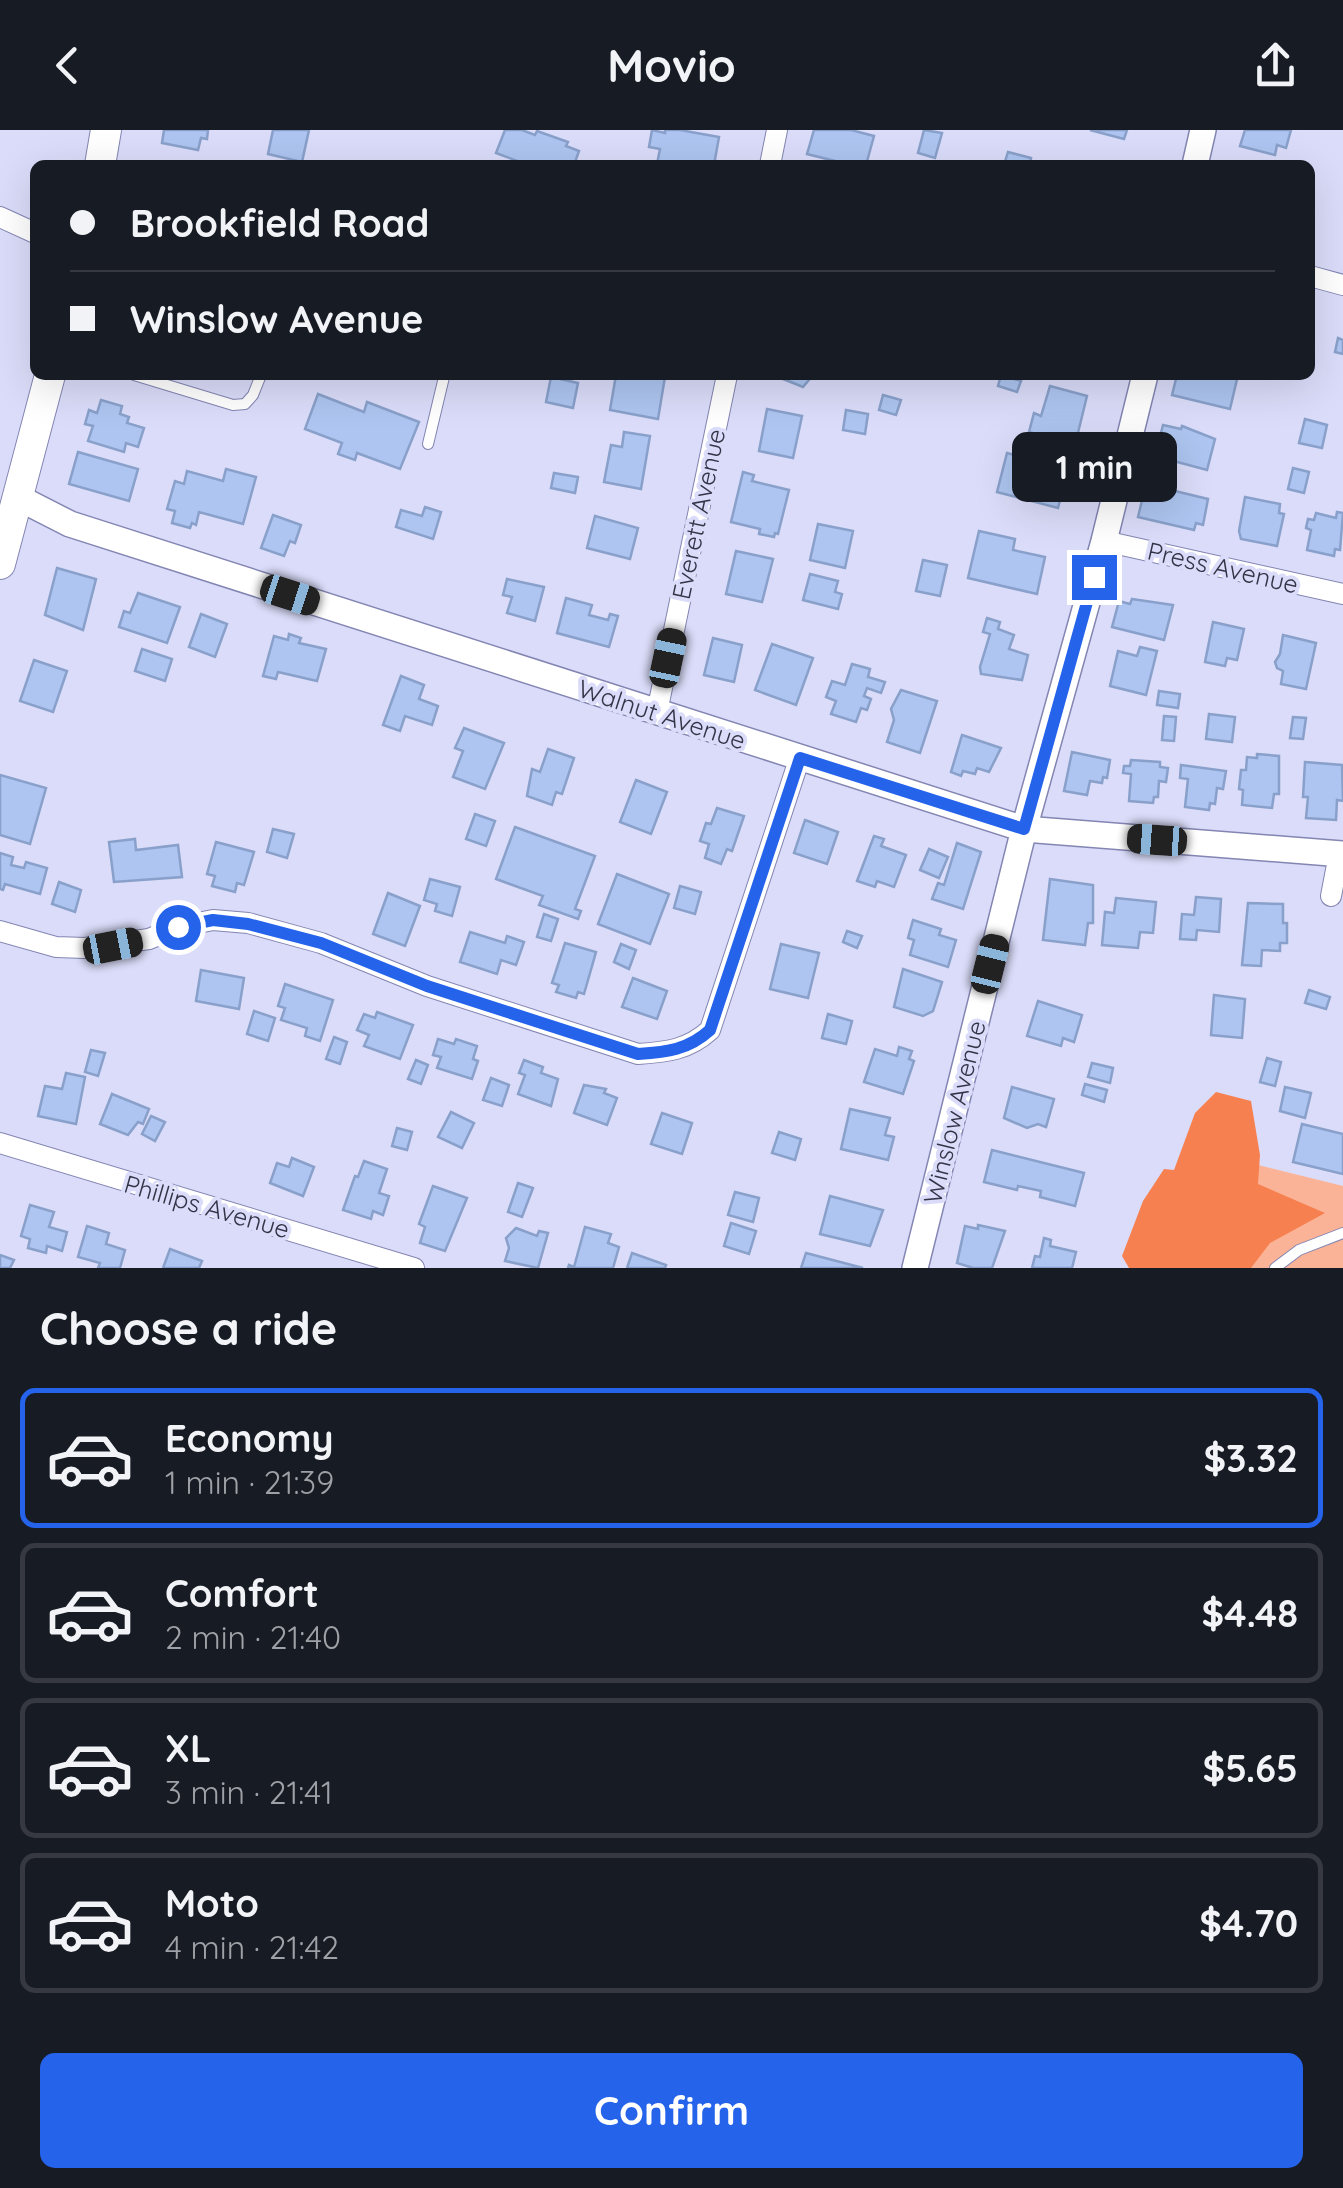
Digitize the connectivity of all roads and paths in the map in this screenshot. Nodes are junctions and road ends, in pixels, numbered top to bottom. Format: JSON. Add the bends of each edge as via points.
{"nodes":[{"id":1,"x":106,"y":130,"type":"edge"},
{"id":2,"x":778,"y":130,"type":"edge"},
{"id":3,"x":1203,"y":130,"type":"edge"},
{"id":4,"x":101,"y":160,"type":"edge"},
{"id":5,"x":771,"y":160,"type":"edge"},
{"id":6,"x":1196,"y":160,"type":"edge"},
{"id":7,"x":0,"y":217,"type":"edge"},
{"id":8,"x":30,"y":231,"type":"edge"},
{"id":9,"x":1315,"y":278,"type":"edge"},
{"id":10,"x":1343,"y":286,"type":"edge"},
{"id":11,"x":48,"y":380,"type":"edge"},
{"id":12,"x":150,"y":380,"type":"edge"},
{"id":13,"x":259,"y":380,"type":"edge"},
{"id":14,"x":441,"y":380,"type":"edge"},
{"id":15,"x":725,"y":380,"type":"edge"},
{"id":16,"x":1144,"y":380,"type":"edge"},
{"id":17,"x":428,"y":444,"type":"dead end"},
{"id":18,"x":9,"y":494,"type":"edge"},
{"id":19,"x":1104,"y":541,"type":"junction"},
{"id":20,"x":0,"y":564,"type":"edge"},
{"id":21,"x":1343,"y":594,"type":"edge"},
{"id":22,"x":656,"y":712,"type":"junction"},
{"id":23,"x":800,"y":758,"type":"junction"},
{"id":24,"x":1024,"y":829,"type":"junction"},
{"id":25,"x":1341,"y":854,"type":"edge"},
{"id":26,"x":1330,"y":896,"type":"dead end"},
{"id":27,"x":0,"y":932,"type":"edge"},
{"id":28,"x":0,"y":1143,"type":"edge"},
{"id":29,"x":1343,"y":1233,"type":"edge"},
{"id":30,"x":414,"y":1268,"type":"edge"},
{"id":31,"x":915,"y":1268,"type":"edge"},
{"id":32,"x":1275,"y":1268,"type":"edge"}],
"edges":[{"from":1,"to":4,"type":"main road"},
{"from":2,"to":5,"type":"street"},
{"from":3,"to":6,"type":"street"},
{"from":7,"to":8,"type":"street"},
{"from":9,"to":10,"type":"street"},
{"from":11,"to":18,"type":"main road"},
{"from":12,"to":13,"type":"lane","via":[[233,406],[246,404]]},
{"from":14,"to":17,"type":"lane"},
{"from":15,"to":22,"type":"street","name":"Everett Avenue"},
{"from":16,"to":19,"type":"street","name":"Winslow Avenue"},
{"from":18,"to":20,"type":"main road"},
{"from":18,"to":22,"type":"street","name":"Walnut Avenue","via":[[70,524]]},
{"from":19,"to":21,"type":"street","name":"Press Avenue"},
{"from":19,"to":24,"type":"street","name":"Winslow Avenue"},
{"from":22,"to":23,"type":"street","name":"Walnut Avenue"},
{"from":23,"to":24,"type":"street","name":"Walnut Avenue"},
{"from":23,"to":27,"type":"street","via":[[710,1030],[694,1045],[666,1052],[638,1054],[427,986],[321,943],[248,924],[213,920],[86,948]]},
{"from":24,"to":25,"type":"street","name":"Walnut Avenue"},
{"from":24,"to":31,"type":"street","name":"Winslow Avenue"},
{"from":25,"to":26,"type":"street"},
{"from":28,"to":30,"type":"street","name":"Phillips Avenue"},
{"from":29,"to":32,"type":"lane","via":[[1299,1250]]}]}
